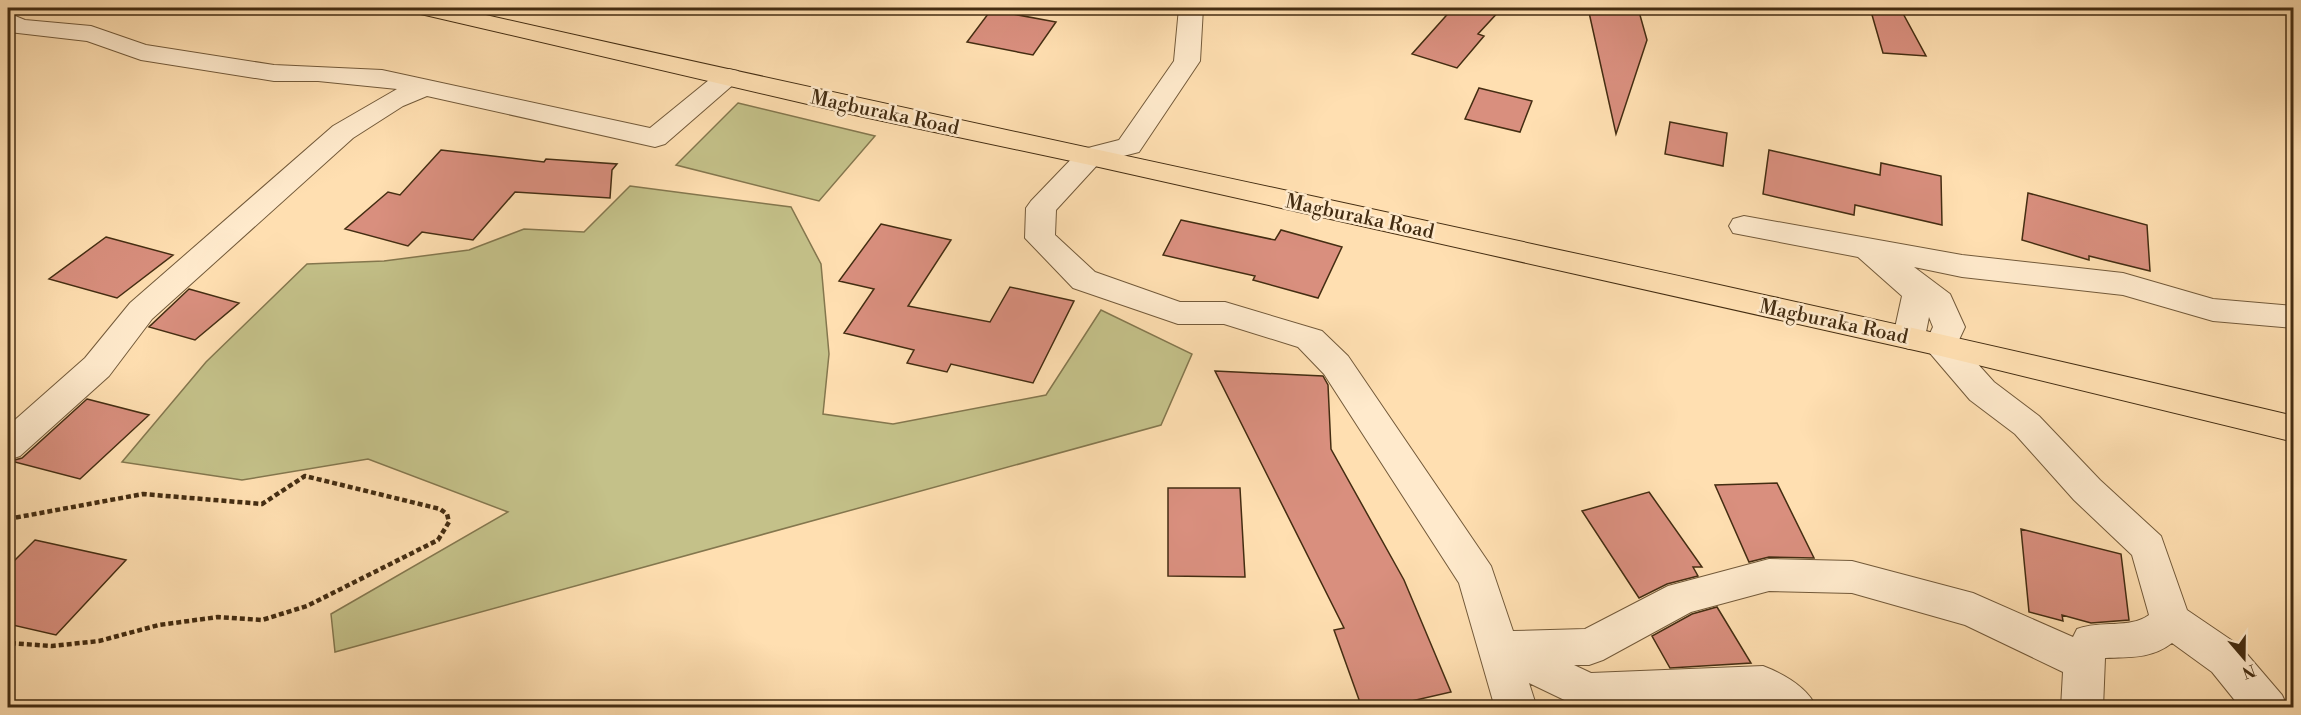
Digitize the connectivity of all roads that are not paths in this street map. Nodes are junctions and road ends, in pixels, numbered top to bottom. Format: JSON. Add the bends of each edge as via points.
{"nodes":[{"id":1,"x":425,"y":8,"type":"edge"},
{"id":2,"x":1191,"y":8,"type":"edge"},
{"id":3,"x":8,"y":20,"type":"edge"},
{"id":4,"x":729,"y":77,"type":"junction"},
{"id":5,"x":423,"y":88,"type":"junction"},
{"id":6,"x":1090,"y":156,"type":"junction"},
{"id":7,"x":1744,"y":226,"type":"dead end"},
{"id":8,"x":1867,"y":248,"type":"junction"},
{"id":9,"x":2294,"y":317,"type":"edge"},
{"id":10,"x":1909,"y":337,"type":"junction"},
{"id":11,"x":1941,"y":344,"type":"junction"},
{"id":12,"x":2294,"y":429,"type":"edge"},
{"id":13,"x":8,"y":446,"type":"edge"},
{"id":14,"x":2171,"y":621,"type":"junction"},
{"id":15,"x":1498,"y":649,"type":"junction"},
{"id":16,"x":2084,"y":662,"type":"junction"},
{"id":17,"x":1516,"y":708,"type":"edge"},
{"id":18,"x":1796,"y":708,"type":"edge"},
{"id":19,"x":2082,"y":708,"type":"edge"},
{"id":20,"x":2267,"y":708,"type":"edge"}],
"edges":[{"from":1,"to":4,"type":"main road","name":"Magburaka Road"},
{"from":2,"to":6,"type":"street","via":[[1187,61],[1129,146]]},
{"from":3,"to":5,"type":"street","via":[[18,27],[91,34],[141,52],[274,73],[382,78]]},
{"from":4,"to":5,"type":"street","via":[[655,138]]},
{"from":4,"to":6,"type":"main road","name":"Magburaka Road"},
{"from":5,"to":13,"type":"street","via":[[394,100],[343,132],[141,311],[97,368]]},
{"from":6,"to":10,"type":"main road","name":"Magburaka Road"},
{"from":6,"to":15,"type":"street","via":[[1041,208],[1040,238],[1084,280],[1178,313],[1225,313],[1310,339],[1336,365],[1477,578]]},
{"from":7,"to":8,"type":"street"},
{"from":8,"to":9,"type":"street","via":[[1962,266],[2123,284],[2213,310]]},
{"from":8,"to":10,"type":"street","via":[[1918,293]]},
{"from":8,"to":11,"type":"street","via":[[1939,302],[1949,327]]},
{"from":10,"to":11,"type":"main road","name":"Magburaka Road"},
{"from":11,"to":12,"type":"main road","name":"Magburaka Road"},
{"from":11,"to":14,"type":"street","via":[[1982,391],[2026,424],[2087,490],[2148,547]]},
{"from":14,"to":16,"type":"street","via":[[2148,639],[2091,641]]},
{"from":14,"to":20,"type":"street","via":[[2226,659]]},
{"from":15,"to":16,"type":"street","via":[[1589,646],[1682,598],[1769,576],[1852,577],[1973,610]]},
{"from":15,"to":17,"type":"street"},
{"from":15,"to":18,"type":"street","via":[[1589,692],[1763,685]]},
{"from":16,"to":19,"type":"street"}]}
